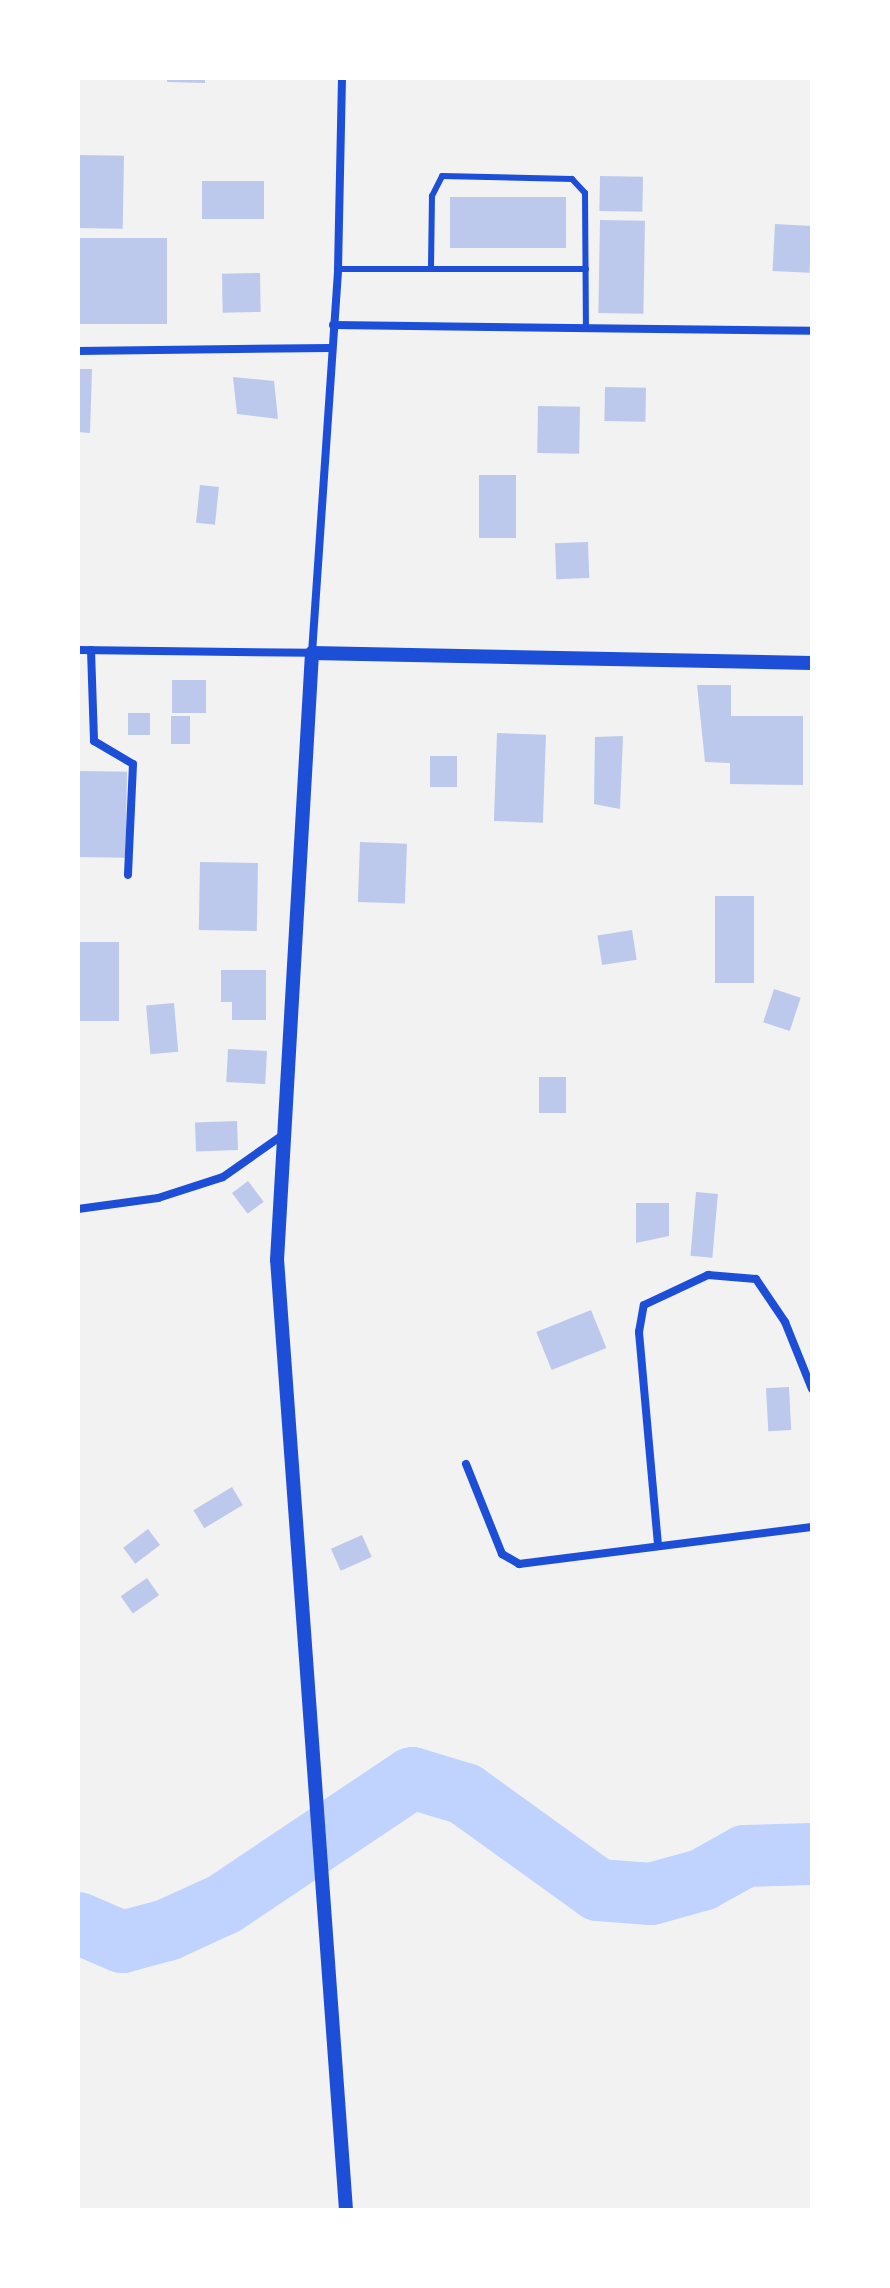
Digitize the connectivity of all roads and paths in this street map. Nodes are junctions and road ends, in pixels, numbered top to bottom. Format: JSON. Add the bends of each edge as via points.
{"nodes":[{"id":1,"x":342,"y":78,"type":"edge"},
{"id":2,"x":431,"y":267,"type":"junction"},
{"id":3,"x":338,"y":269,"type":"junction"},
{"id":4,"x":586,"y":269,"type":"junction"},
{"id":5,"x":333,"y":325,"type":"junction"},
{"id":6,"x":586,"y":328,"type":"junction"},
{"id":7,"x":812,"y":331,"type":"edge"},
{"id":8,"x":331,"y":348,"type":"junction"},
{"id":9,"x":78,"y":351,"type":"edge"},
{"id":10,"x":78,"y":650,"type":"edge"},
{"id":11,"x":91,"y":650,"type":"junction"},
{"id":12,"x":312,"y":653,"type":"junction"},
{"id":13,"x":812,"y":663,"type":"edge"},
{"id":14,"x":128,"y":875,"type":"dead end"},
{"id":15,"x":280,"y":1137,"type":"junction"},
{"id":16,"x":78,"y":1209,"type":"edge"},
{"id":17,"x":812,"y":1389,"type":"edge"},
{"id":18,"x":466,"y":1464,"type":"dead end"},
{"id":19,"x":812,"y":1527,"type":"edge"},
{"id":20,"x":658,"y":1545,"type":"junction"},
{"id":21,"x":346,"y":2210,"type":"edge"}],
"edges":[{"from":1,"to":3,"type":"street"},
{"from":2,"to":3,"type":"lane"},
{"from":2,"to":4,"type":"lane"},
{"from":2,"to":4,"type":"lane","via":[[432,196],[442,176],[572,179],[585,193]]},
{"from":3,"to":5,"type":"street"},
{"from":4,"to":6,"type":"lane"},
{"from":5,"to":6,"type":"street"},
{"from":5,"to":8,"type":"street"},
{"from":6,"to":7,"type":"street"},
{"from":8,"to":9,"type":"street"},
{"from":8,"to":12,"type":"street"},
{"from":10,"to":11,"type":"street"},
{"from":11,"to":12,"type":"street"},
{"from":11,"to":14,"type":"street","via":[[94,741],[133,764]]},
{"from":12,"to":13,"type":"street"},
{"from":12,"to":15,"type":"street"},
{"from":15,"to":16,"type":"street","via":[[223,1177],[158,1198]]},
{"from":15,"to":21,"type":"street","via":[[277,1260]]},
{"from":17,"to":20,"type":"street","via":[[785,1322],[756,1279],[708,1275],[644,1305],[639,1332]]},
{"from":18,"to":20,"type":"street","via":[[502,1554],[519,1564]]},
{"from":19,"to":20,"type":"street"}]}
